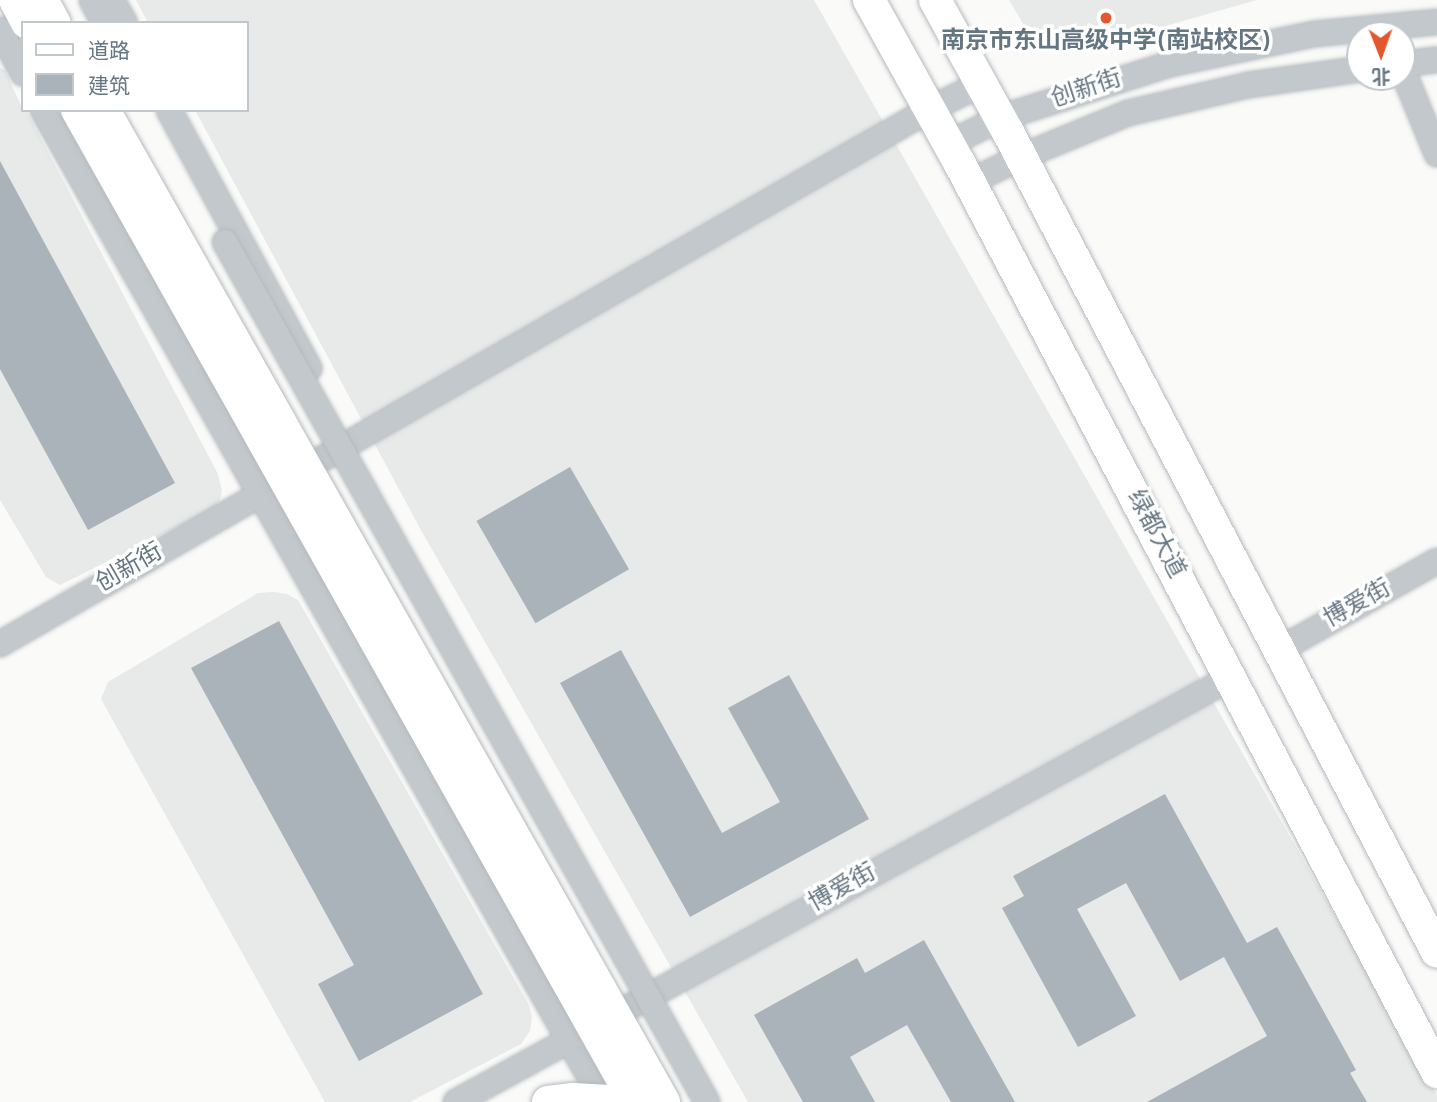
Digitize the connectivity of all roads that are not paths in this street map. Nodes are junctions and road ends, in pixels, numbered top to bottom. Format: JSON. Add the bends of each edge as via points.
{"nodes":[{"id":1,"x":15,"y":0,"type":"edge"},
{"id":2,"x":43,"y":0,"type":"edge"},
{"id":3,"x":92,"y":0,"type":"edge"},
{"id":4,"x":112,"y":0,"type":"edge"},
{"id":5,"x":869,"y":0,"type":"edge"},
{"id":6,"x":935,"y":0,"type":"edge"},
{"id":7,"x":26,"y":21,"type":"edge"},
{"id":8,"x":54,"y":21,"type":"edge"},
{"id":9,"x":103,"y":21,"type":"edge"},
{"id":10,"x":124,"y":21,"type":"edge"},
{"id":11,"x":1437,"y":22,"type":"edge"},
{"id":12,"x":0,"y":30,"type":"edge"},
{"id":13,"x":1437,"y":60,"type":"edge"},
{"id":14,"x":1416,"y":64,"type":"edge"},
{"id":15,"x":21,"y":69,"type":"edge"},
{"id":16,"x":1346,"y":71,"type":"edge"},
{"id":17,"x":981,"y":84,"type":"junction"},
{"id":18,"x":1412,"y":91,"type":"edge"},
{"id":19,"x":930,"y":109,"type":"junction"},
{"id":20,"x":44,"y":112,"type":"edge"},
{"id":21,"x":78,"y":112,"type":"edge"},
{"id":22,"x":105,"y":112,"type":"edge"},
{"id":23,"x":153,"y":112,"type":"edge"},
{"id":24,"x":170,"y":112,"type":"edge"},
{"id":25,"x":1000,"y":118,"type":"junction"},
{"id":26,"x":949,"y":144,"type":"junction"},
{"id":27,"x":1437,"y":154,"type":"edge"},
{"id":28,"x":1021,"y":157,"type":"junction"},
{"id":29,"x":970,"y":182,"type":"junction"},
{"id":30,"x":350,"y":443,"type":"junction"},
{"id":31,"x":260,"y":495,"type":"junction"},
{"id":32,"x":1437,"y":561,"type":"edge"},
{"id":33,"x":0,"y":644,"type":"edge"},
{"id":34,"x":1279,"y":650,"type":"junction"},
{"id":35,"x":1230,"y":678,"type":"junction"},
{"id":36,"x":1437,"y":952,"type":"edge"},
{"id":37,"x":652,"y":993,"type":"junction"},
{"id":38,"x":568,"y":1038,"type":"junction"},
{"id":39,"x":1437,"y":1072,"type":"edge"},
{"id":40,"x":456,"y":1102,"type":"edge"},
{"id":41,"x":548,"y":1102,"type":"edge"},
{"id":42,"x":604,"y":1102,"type":"edge"},
{"id":43,"x":626,"y":1102,"type":"edge"},
{"id":44,"x":635,"y":1102,"type":"edge"},
{"id":45,"x":664,"y":1102,"type":"edge"},
{"id":46,"x":709,"y":1102,"type":"edge"}],
"edges":[{"from":1,"to":7,"type":"main road"},
{"from":2,"to":8,"type":"main road"},
{"from":3,"to":9,"type":"street"},
{"from":4,"to":10,"type":"street"},
{"from":5,"to":19,"type":"main road","name":"绿都大道"},
{"from":6,"to":17,"type":"main road"},
{"from":11,"to":25,"type":"street","name":"创新街","via":[[1248,45],[1170,64]]},
{"from":12,"to":15,"type":"street"},
{"from":13,"to":14,"type":"street"},
{"from":16,"to":28,"type":"street","name":"创新街","via":[[1286,78],[1128,113]]},
{"from":17,"to":19,"type":"street","name":"创新街"},
{"from":17,"to":25,"type":"main road"},
{"from":18,"to":27,"type":"street"},
{"from":19,"to":26,"type":"main road","name":"绿都大道"},
{"from":19,"to":30,"type":"street","name":"创新街"},
{"from":20,"to":31,"type":"street"},
{"from":21,"to":44,"type":"main road","bridge":true},
{"from":22,"to":45,"type":"main road","bridge":true},
{"from":23,"to":46,"type":"street","bridge":true},
{"from":24,"to":30,"type":"street"},
{"from":25,"to":26,"type":"street","name":"创新街"},
{"from":25,"to":28,"type":"main road"},
{"from":26,"to":29,"type":"main road","name":"绿都大道"},
{"from":28,"to":29,"type":"street","name":"创新街"},
{"from":28,"to":34,"type":"main road"},
{"from":29,"to":35,"type":"main road","name":"绿都大道"},
{"from":30,"to":31,"type":"street","name":"创新街"},
{"from":30,"to":37,"type":"street"},
{"from":31,"to":33,"type":"street","name":"创新街"},
{"from":31,"to":38,"type":"street"},
{"from":32,"to":34,"type":"street","name":"博爱街"},
{"from":34,"to":36,"type":"main road"},
{"from":35,"to":37,"type":"street","name":"博爱街"},
{"from":35,"to":39,"type":"main road","name":"绿都大道"},
{"from":37,"to":38,"type":"street","name":"博爱街"},
{"from":37,"to":46,"type":"street"},
{"from":38,"to":40,"type":"street","name":"博爱街"},
{"from":38,"to":42,"type":"street"},
{"from":41,"to":43,"type":"main road","bridge":true}]}
